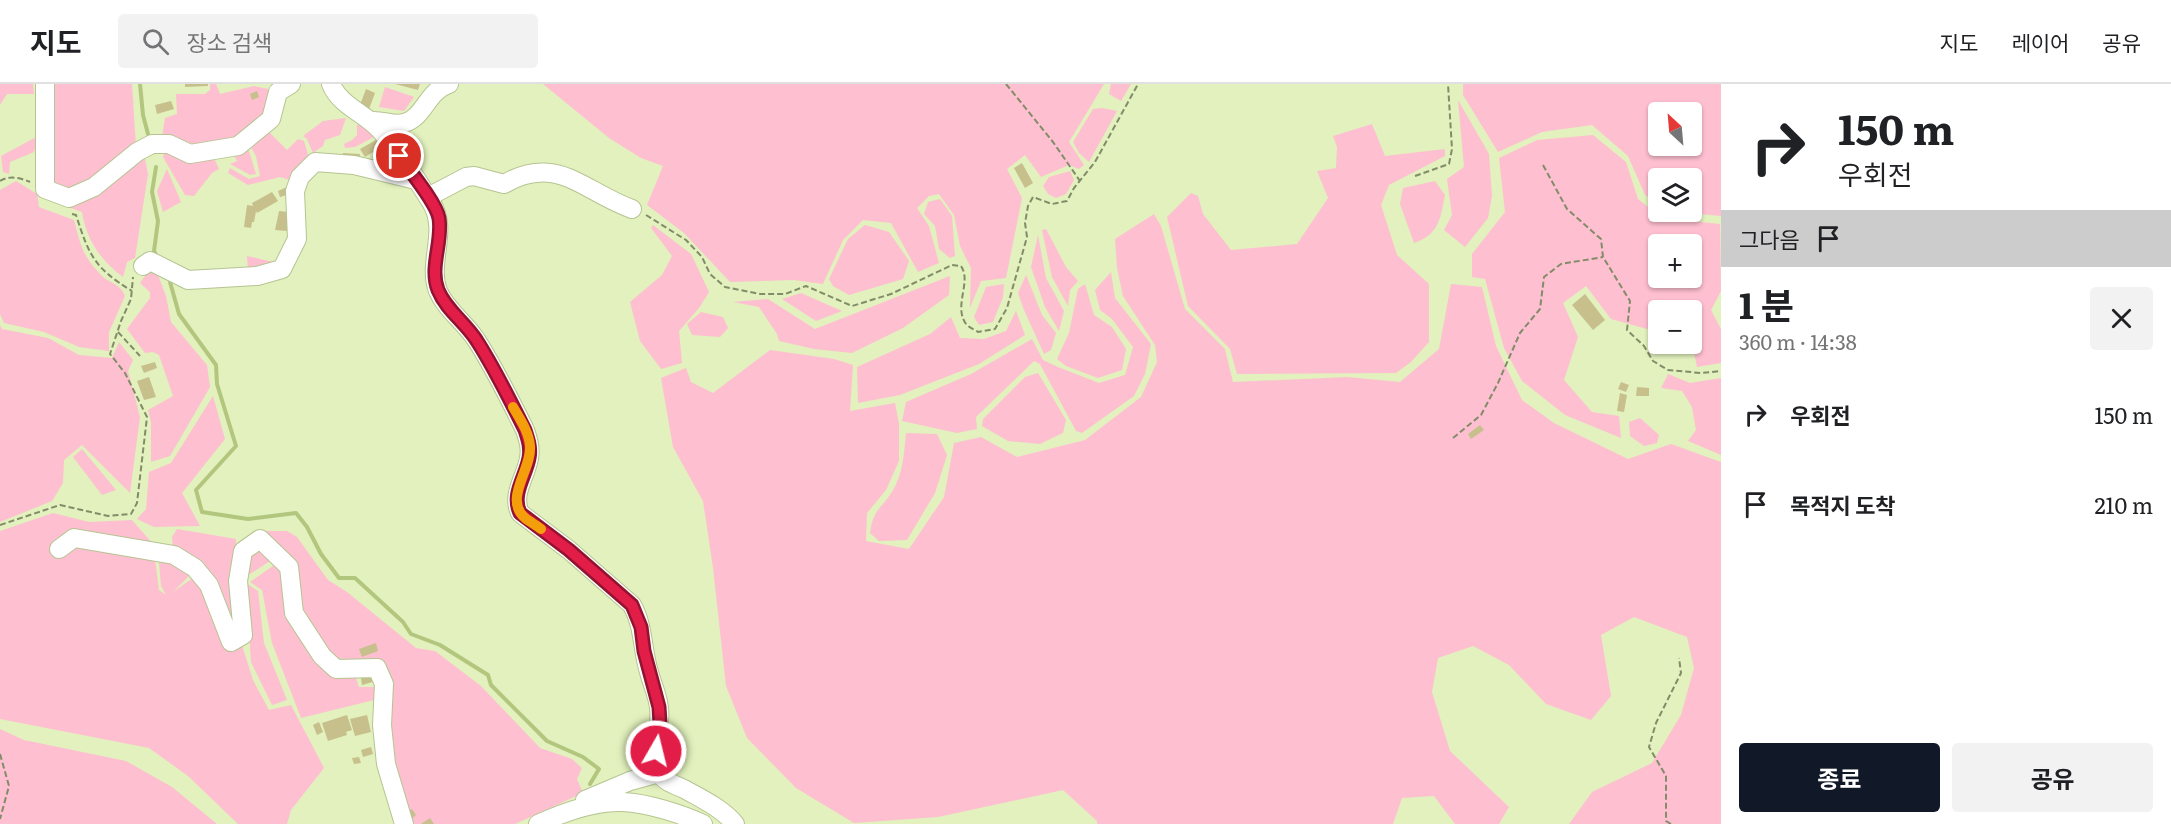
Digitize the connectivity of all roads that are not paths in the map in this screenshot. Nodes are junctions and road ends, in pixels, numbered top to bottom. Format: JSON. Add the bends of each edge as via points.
{"nodes":[{"id":1,"x":45,"y":84,"type":"edge"},
{"id":2,"x":291,"y":84,"type":"edge"},
{"id":3,"x":449,"y":84,"type":"edge"},
{"id":4,"x":329,"y":86,"type":"edge"},
{"id":5,"x":372,"y":122,"type":"junction"},
{"id":6,"x":416,"y":180,"type":"junction"},
{"id":7,"x":428,"y":197,"type":"junction"},
{"id":8,"x":632,"y":208,"type":"road end"},
{"id":9,"x":143,"y":266,"type":"road end"},
{"id":10,"x":59,"y":549,"type":"dead end"},
{"id":11,"x":659,"y":773,"type":"junction"},
{"id":12,"x":569,"y":811,"type":"junction"},
{"id":13,"x":404,"y":824,"type":"edge"},
{"id":14,"x":538,"y":824,"type":"edge"},
{"id":15,"x":703,"y":824,"type":"edge"},
{"id":16,"x":735,"y":824,"type":"edge"}],
"edges":[{"from":1,"to":2,"type":"street","via":[[45,189],[69,198],[94,187],[136,152],[152,144],[169,144],[190,154],[238,147],[271,119],[278,92]]},
{"from":3,"to":5,"type":"street","via":[[435,92],[415,118],[406,123]]},
{"from":4,"to":5,"type":"street"},
{"from":5,"to":6,"type":"street"},
{"from":6,"to":7,"type":"street"},
{"from":6,"to":9,"type":"street","via":[[354,165],[315,162],[300,177],[295,191],[297,239],[282,269],[257,276],[188,280],[150,261]]},
{"from":7,"to":8,"type":"street","via":[[466,177],[504,184],[534,171],[572,177]]},
{"from":7,"to":11,"type":"street","via":[[439,217],[434,276],[438,291],[477,341],[530,445],[517,495],[520,513],[569,550],[632,605],[638,616],[659,707]]},
{"from":10,"to":13,"type":"street","via":[[74,538],[174,555],[195,568],[209,585],[231,642],[243,635],[238,581],[243,551],[260,539],[267,544],[289,567],[294,613],[321,656],[336,669],[377,668],[384,684],[382,725],[386,764]]},
{"from":11,"to":12,"type":"street","via":[[630,781]]},
{"from":11,"to":16,"type":"street"},
{"from":12,"to":14,"type":"street"},
{"from":12,"to":15,"type":"street","via":[[623,802]]}]}
